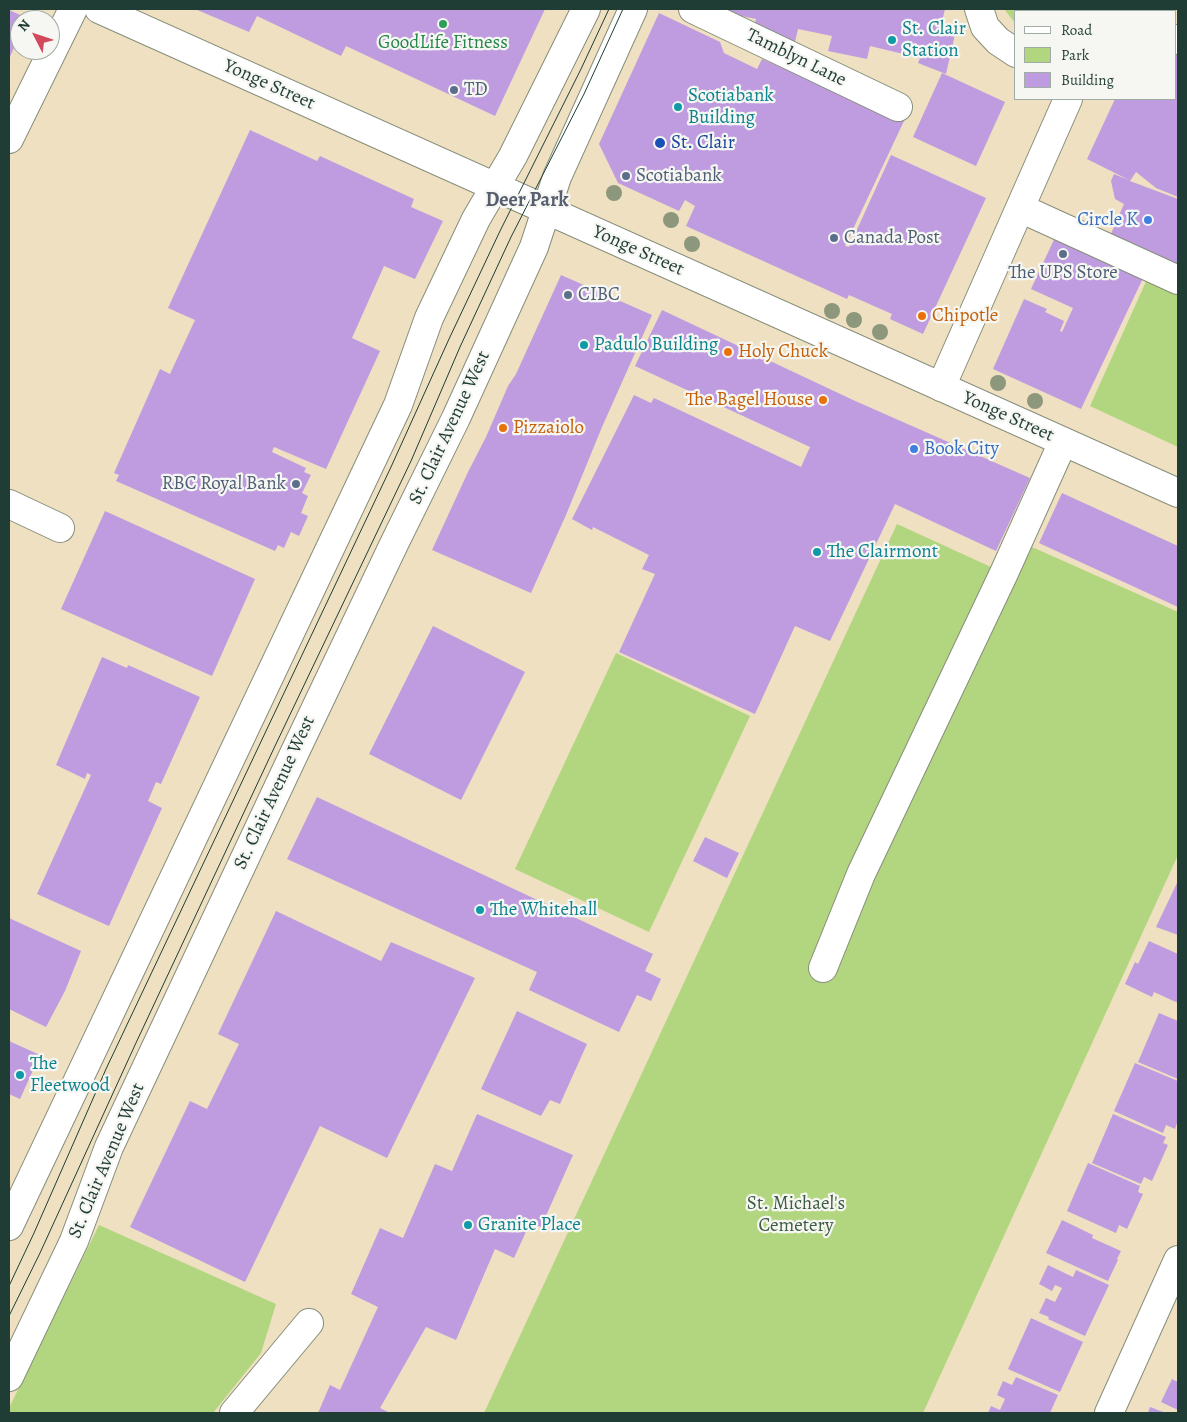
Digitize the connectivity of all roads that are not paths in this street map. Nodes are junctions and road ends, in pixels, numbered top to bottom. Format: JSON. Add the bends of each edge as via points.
{"nodes":[{"id":1,"x":73,"y":9,"type":"edge"},
{"id":2,"x":99,"y":9,"type":"edge"},
{"id":3,"x":586,"y":9,"type":"edge"},
{"id":4,"x":633,"y":9,"type":"edge"},
{"id":5,"x":693,"y":9,"type":"edge"},
{"id":6,"x":978,"y":9,"type":"edge"},
{"id":7,"x":1014,"y":52,"type":"edge"},
{"id":8,"x":1068,"y":100,"type":"edge"},
{"id":9,"x":898,"y":107,"type":"dead end"},
{"id":10,"x":9,"y":139,"type":"edge"},
{"id":11,"x":495,"y":188,"type":"junction"},
{"id":12,"x":1020,"y":208,"type":"junction"},
{"id":13,"x":546,"y":211,"type":"junction"},
{"id":14,"x":1178,"y":280,"type":"edge"},
{"id":15,"x":940,"y":387,"type":"junction"},
{"id":16,"x":1063,"y":442,"type":"junction"},
{"id":17,"x":1178,"y":493,"type":"edge"},
{"id":18,"x":9,"y":504,"type":"edge"},
{"id":19,"x":60,"y":528,"type":"dead end"},
{"id":20,"x":823,"y":968,"type":"dead end"},
{"id":21,"x":9,"y":1226,"type":"edge"},
{"id":22,"x":1178,"y":1260,"type":"edge"},
{"id":23,"x":309,"y":1323,"type":"dead end"},
{"id":24,"x":9,"y":1377,"type":"edge"},
{"id":25,"x":234,"y":1413,"type":"edge"},
{"id":26,"x":1109,"y":1413,"type":"edge"}],
"edges":[{"from":1,"to":10,"type":"main road"},
{"from":2,"to":11,"type":"main road","name":"Yonge Street"},
{"from":3,"to":11,"type":"main road"},
{"from":4,"to":13,"type":"main road","name":"St. Clair Avenue West","via":[[557,177]]},
{"from":5,"to":9,"type":"main road","name":"Tamblyn Lane"},
{"from":6,"to":7,"type":"main road","via":[[985,27]]},
{"from":8,"to":12,"type":"main road"},
{"from":11,"to":13,"type":"main road","name":"Yonge Street"},
{"from":11,"to":21,"type":"main road","via":[[429,318],[398,405]]},
{"from":12,"to":14,"type":"main road"},
{"from":12,"to":15,"type":"main road"},
{"from":13,"to":15,"type":"main road","name":"Yonge Street"},
{"from":13,"to":24,"type":"main road","name":"St. Clair Avenue West","via":[[534,247],[456,418],[109,1147],[74,1241]]},
{"from":15,"to":16,"type":"main road","name":"Yonge Street"},
{"from":16,"to":17,"type":"main road","name":"Yonge Street"},
{"from":16,"to":20,"type":"main road","via":[[862,874]]},
{"from":18,"to":19,"type":"main road"},
{"from":22,"to":26,"type":"main road"},
{"from":23,"to":25,"type":"main road"}]}
